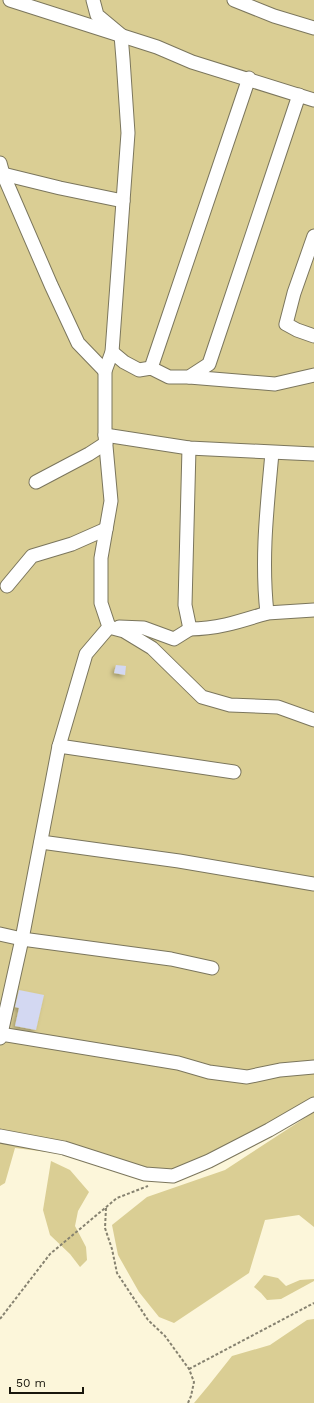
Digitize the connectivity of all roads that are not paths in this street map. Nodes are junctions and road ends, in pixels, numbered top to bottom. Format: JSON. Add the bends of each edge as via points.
{"nodes":[{"id":1,"x":10,"y":0,"type":"edge"},
{"id":2,"x":93,"y":0,"type":"edge"},
{"id":3,"x":234,"y":0,"type":"edge"},
{"id":4,"x":314,"y":28,"type":"edge"},
{"id":5,"x":120,"y":35,"type":"junction"},
{"id":6,"x":249,"y":78,"type":"junction"},
{"id":7,"x":299,"y":95,"type":"junction"},
{"id":8,"x":314,"y":100,"type":"edge"},
{"id":9,"x":1,"y":169,"type":"edge"},
{"id":10,"x":123,"y":201,"type":"junction"},
{"id":11,"x":314,"y":236,"type":"edge"},
{"id":12,"x":314,"y":336,"type":"edge"},
{"id":13,"x":112,"y":352,"type":"junction"},
{"id":14,"x":151,"y":368,"type":"junction"},
{"id":15,"x":105,"y":371,"type":"junction"},
{"id":16,"x":314,"y":375,"type":"edge"},
{"id":17,"x":189,"y":377,"type":"junction"},
{"id":18,"x":106,"y":439,"type":"junction"},
{"id":19,"x":189,"y":448,"type":"junction"},
{"id":20,"x":272,"y":453,"type":"junction"},
{"id":21,"x":314,"y":454,"type":"edge"},
{"id":22,"x":36,"y":482,"type":"dead end"},
{"id":23,"x":106,"y":529,"type":"junction"},
{"id":24,"x":7,"y":586,"type":"dead end"},
{"id":25,"x":314,"y":610,"type":"edge"},
{"id":26,"x":267,"y":613,"type":"junction"},
{"id":27,"x":109,"y":627,"type":"junction"},
{"id":28,"x":190,"y":629,"type":"junction"},
{"id":29,"x":314,"y":720,"type":"edge"},
{"id":30,"x":59,"y":746,"type":"junction"},
{"id":31,"x":234,"y":772,"type":"dead end"},
{"id":32,"x":40,"y":842,"type":"junction"},
{"id":33,"x":314,"y":884,"type":"edge"},
{"id":34,"x":0,"y":934,"type":"edge"},
{"id":35,"x":22,"y":938,"type":"junction"},
{"id":36,"x":212,"y":968,"type":"dead end"},
{"id":37,"x":0,"y":1036,"type":"edge"},
{"id":38,"x":314,"y":1067,"type":"edge"},
{"id":39,"x":314,"y":1104,"type":"edge"},
{"id":40,"x":0,"y":1136,"type":"edge"}],
"edges":[{"from":1,"to":5,"type":"lane"},
{"from":2,"to":5,"type":"lane","via":[[97,15]]},
{"from":3,"to":4,"type":"lane"},
{"from":5,"to":6,"type":"lane","via":[[192,62]]},
{"from":5,"to":10,"type":"lane","via":[[128,133]]},
{"from":6,"to":7,"type":"lane"},
{"from":6,"to":14,"type":"lane"},
{"from":7,"to":8,"type":"lane"},
{"from":7,"to":17,"type":"lane","via":[[209,364]]},
{"from":9,"to":10,"type":"lane","via":[[60,188]]},
{"from":9,"to":15,"type":"lane","via":[[78,343]]},
{"from":10,"to":13,"type":"lane"},
{"from":11,"to":12,"type":"lane","via":[[286,324]]},
{"from":13,"to":14,"type":"lane","via":[[139,370]]},
{"from":13,"to":15,"type":"lane"},
{"from":14,"to":17,"type":"lane","via":[[169,377]]},
{"from":15,"to":18,"type":"lane"},
{"from":16,"to":17,"type":"lane","via":[[275,384]]},
{"from":18,"to":19,"type":"lane"},
{"from":18,"to":22,"type":"lane","via":[[89,454]]},
{"from":18,"to":23,"type":"lane","via":[[111,501]]},
{"from":19,"to":20,"type":"lane"},
{"from":19,"to":28,"type":"lane","via":[[186,605]]},
{"from":20,"to":21,"type":"lane"},
{"from":20,"to":26,"type":"lane","via":[[264,547]]},
{"from":23,"to":24,"type":"lane","via":[[72,544],[32,556]]},
{"from":23,"to":27,"type":"lane","via":[[100,558],[101,603]]},
{"from":25,"to":26,"type":"lane"},
{"from":26,"to":28,"type":"lane","via":[[234,624],[208,629]]},
{"from":27,"to":28,"type":"lane","via":[[144,628],[174,639]]},
{"from":27,"to":29,"type":"lane","via":[[124,631],[152,648],[202,697],[230,704],[278,707]]},
{"from":27,"to":30,"type":"lane","via":[[86,654]]},
{"from":30,"to":31,"type":"lane"},
{"from":30,"to":32,"type":"lane"},
{"from":32,"to":33,"type":"lane","via":[[180,861]]},
{"from":32,"to":35,"type":"lane"},
{"from":34,"to":35,"type":"lane"},
{"from":35,"to":36,"type":"lane","via":[[171,959]]},
{"from":35,"to":37,"type":"lane"},
{"from":37,"to":38,"type":"lane","via":[[178,1063],[209,1072],[246,1077]]},
{"from":39,"to":40,"type":"lane","via":[[209,1161],[173,1176],[145,1174],[64,1148]]}]}
